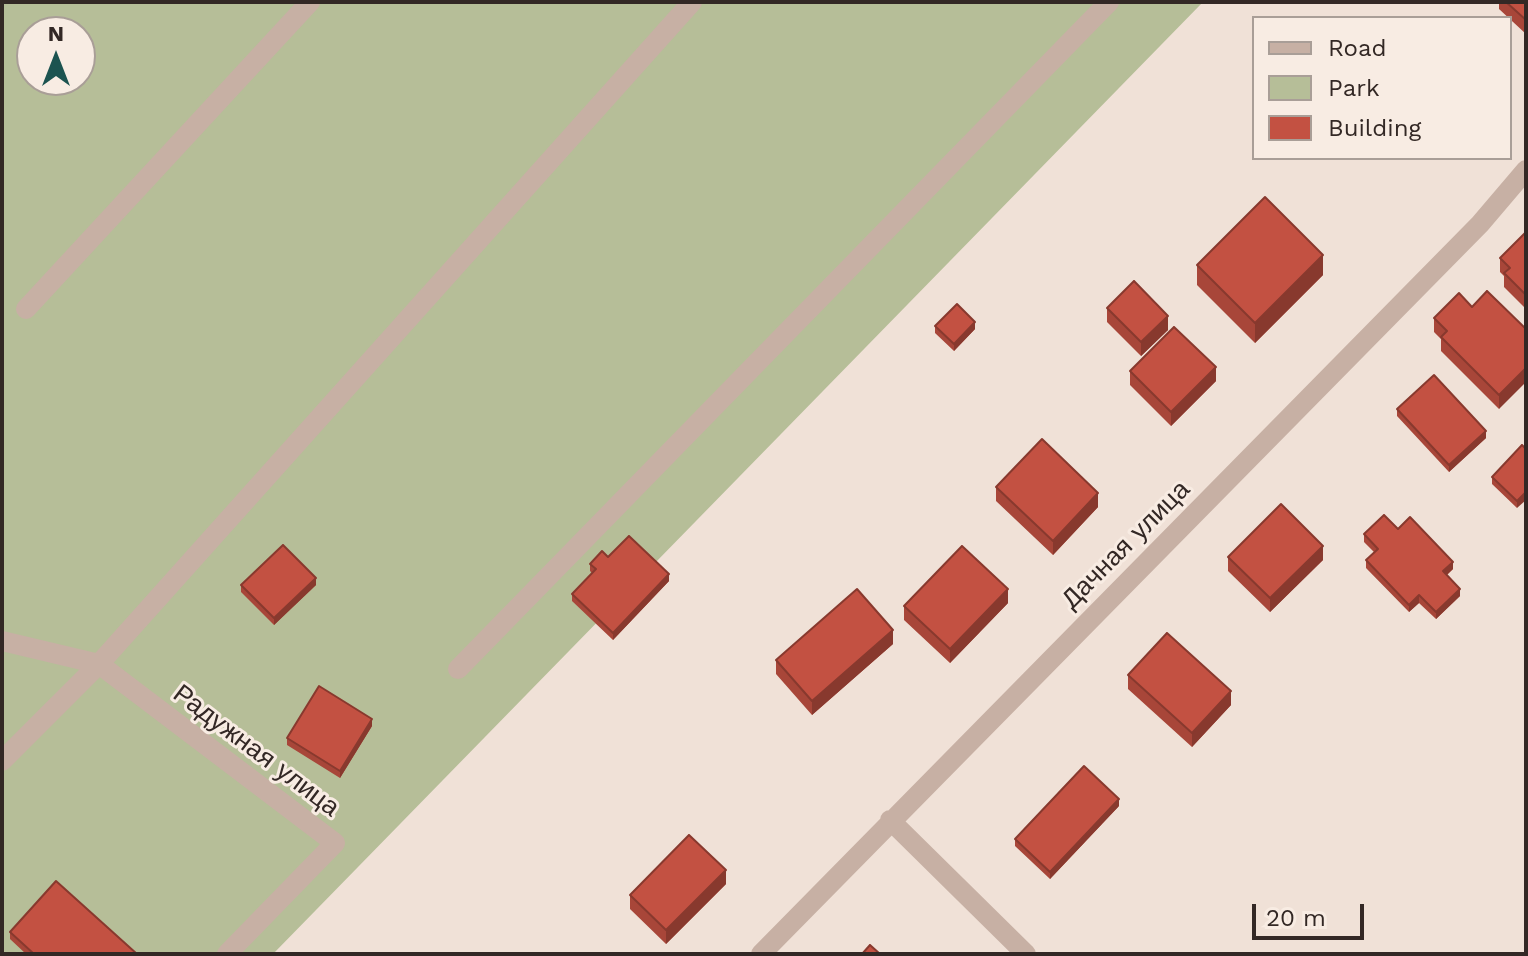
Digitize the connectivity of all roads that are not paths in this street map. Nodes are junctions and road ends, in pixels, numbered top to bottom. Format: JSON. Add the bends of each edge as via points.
{"nodes":[{"id":1,"x":310,"y":2,"type":"edge"},
{"id":2,"x":692,"y":2,"type":"edge"},
{"id":3,"x":1109,"y":2,"type":"edge"},
{"id":4,"x":1526,"y":170,"type":"edge"},
{"id":5,"x":26,"y":309,"type":"dead end"},
{"id":6,"x":2,"y":641,"type":"edge"},
{"id":7,"x":99,"y":664,"type":"junction"},
{"id":8,"x":458,"y":669,"type":"dead end"},
{"id":9,"x":2,"y":761,"type":"edge"},
{"id":10,"x":890,"y":820,"type":"junction"},
{"id":11,"x":227,"y":954,"type":"edge"},
{"id":12,"x":761,"y":954,"type":"edge"},
{"id":13,"x":1026,"y":954,"type":"edge"}],
"edges":[{"from":1,"to":5,"type":"street"},
{"from":2,"to":7,"type":"street"},
{"from":3,"to":8,"type":"street"},
{"from":4,"to":10,"type":"street","name":"Дачная улица","via":[[1480,224]]},
{"from":6,"to":7,"type":"street"},
{"from":7,"to":9,"type":"street"},
{"from":7,"to":11,"type":"street","name":"Радужная улица","via":[[335,843]]},
{"from":10,"to":12,"type":"street","name":"Дачная улица"},
{"from":10,"to":13,"type":"street"}]}
